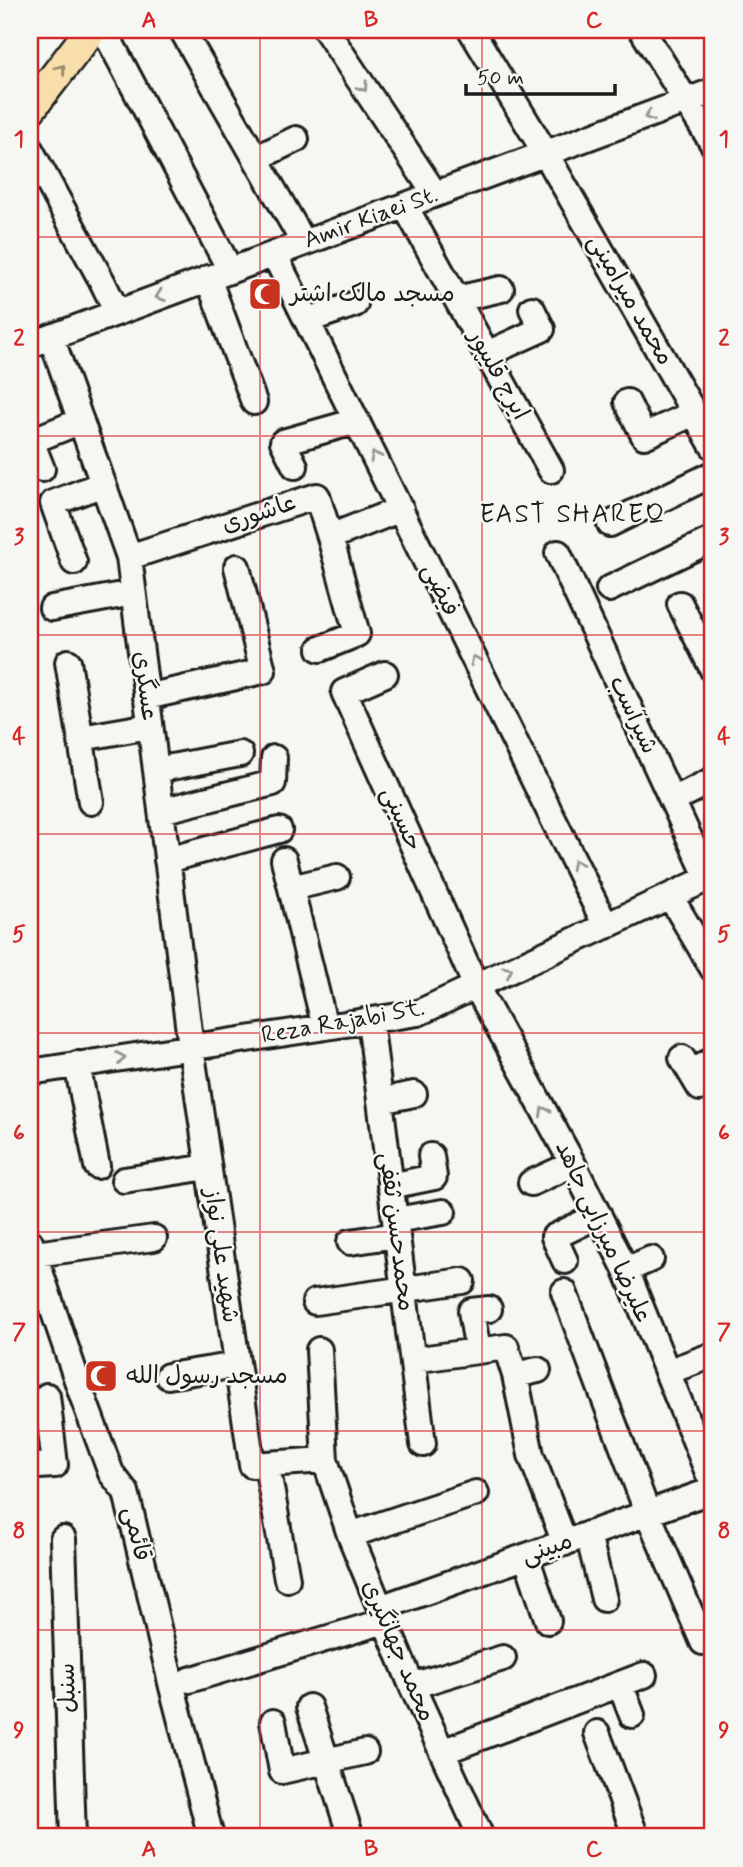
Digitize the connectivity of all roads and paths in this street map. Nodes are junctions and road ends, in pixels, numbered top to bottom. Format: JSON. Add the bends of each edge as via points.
{"nodes":[{"id":1,"x":92,"y":30,"type":"edge"},
{"id":2,"x":104,"y":30,"type":"edge"},
{"id":3,"x":182,"y":30,"type":"edge"},
{"id":4,"x":326,"y":30,"type":"edge"},
{"id":5,"x":471,"y":30,"type":"edge"},
{"id":6,"x":642,"y":30,"type":"edge"},
{"id":7,"x":713,"y":91,"type":"edge"},
{"id":8,"x":687,"y":102,"type":"junction"},
{"id":9,"x":30,"y":108,"type":"edge"},
{"id":10,"x":296,"y":139,"type":"dead end"},
{"id":11,"x":713,"y":144,"type":"edge"},
{"id":12,"x":30,"y":149,"type":"edge"},
{"id":13,"x":546,"y":154,"type":"junction"},
{"id":14,"x":257,"y":158,"type":"junction"},
{"id":15,"x":435,"y":194,"type":"junction"},
{"id":16,"x":405,"y":206,"type":"junction"},
{"id":17,"x":304,"y":243,"type":"junction"},
{"id":18,"x":274,"y":254,"type":"junction"},
{"id":19,"x":219,"y":274,"type":"junction"},
{"id":20,"x":501,"y":289,"type":"dead end"},
{"id":21,"x":457,"y":299,"type":"junction"},
{"id":22,"x":355,"y":304,"type":"dead end"},
{"id":23,"x":533,"y":309,"type":"dead end"},
{"id":24,"x":117,"y":312,"type":"junction"},
{"id":25,"x":307,"y":320,"type":"junction"},
{"id":26,"x":41,"y":341,"type":"edge"},
{"id":27,"x":487,"y":354,"type":"junction"},
{"id":28,"x":254,"y":402,"type":"dead end"},
{"id":29,"x":627,"y":402,"type":"dead end"},
{"id":30,"x":694,"y":413,"type":"junction"},
{"id":31,"x":81,"y":421,"type":"junction"},
{"id":32,"x":357,"y":421,"type":"junction"},
{"id":33,"x":713,"y":444,"type":"edge"},
{"id":34,"x":295,"y":466,"type":"dead end"},
{"id":35,"x":42,"y":469,"type":"dead end"},
{"id":36,"x":551,"y":470,"type":"dead end"},
{"id":37,"x":713,"y":474,"type":"edge"},
{"id":38,"x":103,"y":484,"type":"junction"},
{"id":39,"x":401,"y":509,"type":"junction"},
{"id":40,"x":610,"y":524,"type":"dead end"},
{"id":41,"x":330,"y":537,"type":"junction"},
{"id":42,"x":713,"y":538,"type":"edge"},
{"id":43,"x":558,"y":553,"type":"dead end"},
{"id":44,"x":129,"y":557,"type":"junction"},
{"id":45,"x":74,"y":562,"type":"dead end"},
{"id":46,"x":237,"y":566,"type":"dead end"},
{"id":47,"x":609,"y":589,"type":"dead end"},
{"id":48,"x":133,"y":593,"type":"junction"},
{"id":49,"x":680,"y":604,"type":"dead end"},
{"id":50,"x":52,"y":608,"type":"dead end"},
{"id":51,"x":706,"y":636,"type":"edge"},
{"id":52,"x":320,"y":649,"type":"dead end"},
{"id":53,"x":68,"y":662,"type":"dead end"},
{"id":54,"x":713,"y":670,"type":"edge"},
{"id":55,"x":385,"y":674,"type":"dead end"},
{"id":56,"x":146,"y":697,"type":"junction"},
{"id":57,"x":150,"y":726,"type":"junction"},
{"id":58,"x":81,"y":738,"type":"junction"},
{"id":59,"x":240,"y":754,"type":"dead end"},
{"id":60,"x":274,"y":758,"type":"dead end"},
{"id":61,"x":156,"y":770,"type":"junction"},
{"id":62,"x":713,"y":780,"type":"edge"},
{"id":63,"x":673,"y":800,"type":"junction"},
{"id":64,"x":91,"y":802,"type":"dead end"},
{"id":65,"x":161,"y":811,"type":"junction"},
{"id":66,"x":279,"y":830,"type":"dead end"},
{"id":67,"x":167,"y":860,"type":"junction"},
{"id":68,"x":284,"y":860,"type":"dead end"},
{"id":69,"x":337,"y":877,"type":"dead end"},
{"id":70,"x":711,"y":877,"type":"edge"},
{"id":71,"x":292,"y":888,"type":"junction"},
{"id":72,"x":670,"y":896,"type":"junction"},
{"id":73,"x":606,"y":926,"type":"junction"},
{"id":74,"x":713,"y":969,"type":"edge"},
{"id":75,"x":476,"y":986,"type":"junction"},
{"id":76,"x":370,"y":1020,"type":"junction"},
{"id":77,"x":325,"y":1027,"type":"junction"},
{"id":78,"x":191,"y":1047,"type":"junction"},
{"id":79,"x":713,"y":1060,"type":"edge"},
{"id":80,"x":77,"y":1064,"type":"junction"},
{"id":81,"x":30,"y":1072,"type":"edge"},
{"id":82,"x":691,"y":1073,"type":"dead end"},
{"id":83,"x":414,"y":1094,"type":"dead end"},
{"id":84,"x":380,"y":1101,"type":"junction"},
{"id":85,"x":431,"y":1156,"type":"dead end"},
{"id":86,"x":573,"y":1164,"type":"junction"},
{"id":87,"x":97,"y":1166,"type":"dead end"},
{"id":88,"x":208,"y":1167,"type":"junction"},
{"id":89,"x":124,"y":1180,"type":"dead end"},
{"id":90,"x":531,"y":1183,"type":"dead end"},
{"id":91,"x":390,"y":1186,"type":"junction"},
{"id":92,"x":443,"y":1212,"type":"dead end"},
{"id":93,"x":599,"y":1214,"type":"junction"},
{"id":94,"x":396,"y":1227,"type":"junction"},
{"id":95,"x":153,"y":1238,"type":"dead end"},
{"id":96,"x":350,"y":1242,"type":"dead end"},
{"id":97,"x":32,"y":1248,"type":"edge"},
{"id":98,"x":651,"y":1259,"type":"dead end"},
{"id":99,"x":565,"y":1261,"type":"dead end"},
{"id":100,"x":626,"y":1270,"type":"junction"},
{"id":101,"x":36,"y":1281,"type":"edge"},
{"id":102,"x":462,"y":1281,"type":"dead end"},
{"id":103,"x":404,"y":1289,"type":"junction"},
{"id":104,"x":564,"y":1292,"type":"dead end"},
{"id":105,"x":315,"y":1302,"type":"dead end"},
{"id":106,"x":489,"y":1309,"type":"dead end"},
{"id":107,"x":319,"y":1350,"type":"dead end"},
{"id":108,"x":478,"y":1351,"type":"junction"},
{"id":109,"x":713,"y":1355,"type":"edge"},
{"id":110,"x":412,"y":1360,"type":"junction"},
{"id":111,"x":237,"y":1365,"type":"junction"},
{"id":112,"x":667,"y":1372,"type":"junction"},
{"id":113,"x":168,"y":1377,"type":"dead end"},
{"id":114,"x":81,"y":1392,"type":"junction"},
{"id":115,"x":39,"y":1398,"type":"edge"},
{"id":116,"x":705,"y":1443,"type":"edge"},
{"id":117,"x":423,"y":1444,"type":"dead end"},
{"id":118,"x":326,"y":1460,"type":"junction"},
{"id":119,"x":259,"y":1465,"type":"junction"},
{"id":120,"x":38,"y":1466,"type":"dead end"},
{"id":121,"x":713,"y":1488,"type":"edge"},
{"id":122,"x":476,"y":1493,"type":"dead end"},
{"id":123,"x":648,"y":1514,"type":"junction"},
{"id":124,"x":589,"y":1534,"type":"junction"},
{"id":125,"x":350,"y":1535,"type":"junction"},
{"id":126,"x":63,"y":1539,"type":"dead end"},
{"id":127,"x":565,"y":1543,"type":"junction"},
{"id":128,"x":526,"y":1556,"type":"junction"},
{"id":129,"x":287,"y":1579,"type":"dead end"},
{"id":130,"x":604,"y":1598,"type":"dead end"},
{"id":131,"x":383,"y":1615,"type":"junction"},
{"id":132,"x":548,"y":1621,"type":"dead end"},
{"id":133,"x":703,"y":1642,"type":"dead end"},
{"id":134,"x":503,"y":1658,"type":"dead end"},
{"id":135,"x":644,"y":1675,"type":"dead end"},
{"id":136,"x":189,"y":1680,"type":"dead end"},
{"id":137,"x":620,"y":1684,"type":"junction"},
{"id":138,"x":412,"y":1686,"type":"junction"},
{"id":139,"x":309,"y":1707,"type":"dead end"},
{"id":140,"x":632,"y":1715,"type":"dead end"},
{"id":141,"x":273,"y":1722,"type":"dead end"},
{"id":142,"x":597,"y":1733,"type":"dead end"},
{"id":143,"x":365,"y":1752,"type":"dead end"},
{"id":144,"x":442,"y":1752,"type":"junction"},
{"id":145,"x":328,"y":1760,"type":"junction"},
{"id":146,"x":73,"y":1837,"type":"edge"},
{"id":147,"x":211,"y":1837,"type":"edge"},
{"id":148,"x":351,"y":1837,"type":"edge"},
{"id":149,"x":481,"y":1837,"type":"edge"},
{"id":150,"x":636,"y":1837,"type":"edge"}],
"edges":[{"from":9,"to":1,"type":"main road","one_way":true},
{"from":2,"to":19,"type":"street"},
{"from":3,"to":14,"type":"street"},
{"from":4,"to":15,"type":"street","one_way":true},
{"from":5,"to":13,"type":"street","name":"محمد میرامینی"},
{"from":6,"to":8,"type":"street"},
{"from":7,"to":8,"type":"street","name":"Amir Kiaei St."},
{"from":8,"to":11,"type":"street"},
{"from":8,"to":13,"type":"street","name":"Amir Kiaei St.","one_way":true},
{"from":10,"to":14,"type":"street"},
{"from":12,"to":24,"type":"street"},
{"from":13,"to":15,"type":"street","name":"Amir Kiaei St."},
{"from":13,"to":30,"type":"street","name":"محمد میرامینی"},
{"from":14,"to":17,"type":"street"},
{"from":15,"to":16,"type":"street","name":"Amir Kiaei St."},
{"from":16,"to":17,"type":"street","name":"Amir Kiaei St."},
{"from":16,"to":21,"type":"street","name":"ایرج قلیپور"},
{"from":17,"to":18,"type":"street","name":"Amir Kiaei St."},
{"from":18,"to":19,"type":"street","name":"Amir Kiaei St."},
{"from":18,"to":25,"type":"street","name":"فیضی"},
{"from":19,"to":24,"type":"street","name":"Amir Kiaei St.","one_way":true},
{"from":19,"to":28,"type":"street"},
{"from":20,"to":21,"type":"street"},
{"from":21,"to":27,"type":"street","name":"ایرج قلیپور"},
{"from":22,"to":25,"type":"street"},
{"from":23,"to":27,"type":"street","via":[[542,329]]},
{"from":24,"to":26,"type":"street","name":"Amir Kiaei St."},
{"from":25,"to":32,"type":"street","name":"فیضی"},
{"from":26,"to":31,"type":"street","name":"عسگری"},
{"from":27,"to":36,"type":"street","name":"ایرج قلیپور"},
{"from":29,"to":30,"type":"street","via":[[644,436]]},
{"from":30,"to":33,"type":"street","name":"محمد میرامینی"},
{"from":31,"to":35,"type":"street","via":[[31,441]]},
{"from":31,"to":38,"type":"street","name":"عسگری"},
{"from":32,"to":34,"type":"street","via":[[283,442]]},
{"from":39,"to":32,"type":"street","name":"فیضی","one_way":true},
{"from":37,"to":40,"type":"street"},
{"from":38,"to":44,"type":"street","name":"عسگری"},
{"from":38,"to":45,"type":"street","via":[[53,503]]},
{"from":39,"to":41,"type":"street"},
{"from":73,"to":39,"type":"street","name":"فیضی","one_way":true},
{"from":41,"to":44,"type":"street","name":"عاشوری","via":[[317,496]]},
{"from":41,"to":52,"type":"street","via":[[357,634]]},
{"from":42,"to":47,"type":"street"},
{"from":43,"to":63,"type":"street","name":"شیرآسب"},
{"from":44,"to":48,"type":"street","name":"عسگری"},
{"from":46,"to":56,"type":"street","via":[[262,671]]},
{"from":48,"to":50,"type":"street"},
{"from":48,"to":56,"type":"street","name":"عسگری"},
{"from":49,"to":51,"type":"street"},
{"from":51,"to":54,"type":"street"},
{"from":53,"to":58,"type":"street"},
{"from":55,"to":75,"type":"street","name":"حسینی","via":[[344,692]]},
{"from":56,"to":57,"type":"street","name":"عسگری"},
{"from":57,"to":58,"type":"street"},
{"from":57,"to":61,"type":"street","name":"عسگری"},
{"from":58,"to":64,"type":"street"},
{"from":59,"to":61,"type":"street"},
{"from":60,"to":65,"type":"street","via":[[273,783]]},
{"from":61,"to":65,"type":"street","name":"عسگری"},
{"from":62,"to":63,"type":"street"},
{"from":63,"to":70,"type":"street","name":"شیرآسب"},
{"from":65,"to":67,"type":"street","name":"عسگری"},
{"from":66,"to":67,"type":"street"},
{"from":67,"to":78,"type":"street","name":"عسگری"},
{"from":68,"to":71,"type":"street"},
{"from":69,"to":71,"type":"street"},
{"from":70,"to":72,"type":"street","name":"Reza Rajabi St."},
{"from":71,"to":77,"type":"street"},
{"from":72,"to":73,"type":"street","name":"Reza Rajabi St."},
{"from":72,"to":74,"type":"street"},
{"from":75,"to":73,"type":"street","name":"Reza Rajabi St.","one_way":true},
{"from":75,"to":76,"type":"street","name":"Reza Rajabi St.","via":[[418,1013]]},
{"from":86,"to":75,"type":"street","name":"علیرضا میرزایی جاهد","one_way":true},
{"from":76,"to":77,"type":"street","name":"Reza Rajabi St."},
{"from":76,"to":84,"type":"street","name":"محمدحسن ثقفی"},
{"from":77,"to":78,"type":"street","name":"Reza Rajabi St."},
{"from":80,"to":78,"type":"street","name":"Reza Rajabi St.","one_way":true},
{"from":78,"to":88,"type":"street","name":"شهید علی نواز"},
{"from":79,"to":82,"type":"street"},
{"from":80,"to":81,"type":"street","name":"Reza Rajabi St."},
{"from":80,"to":87,"type":"street"},
{"from":83,"to":84,"type":"street"},
{"from":84,"to":91,"type":"street","name":"محمدحسن ثقفی"},
{"from":85,"to":91,"type":"street","via":[[434,1177]]},
{"from":86,"to":90,"type":"street"},
{"from":86,"to":93,"type":"street","name":"علیرضا میرزایی جاهد"},
{"from":88,"to":89,"type":"street"},
{"from":88,"to":111,"type":"street","name":"شهید علی نواز"},
{"from":91,"to":94,"type":"street","name":"محمدحسن ثقفی"},
{"from":92,"to":94,"type":"street"},
{"from":93,"to":99,"type":"street","via":[[554,1237]]},
{"from":93,"to":100,"type":"street","name":"علیرضا میرزایی جاهد"},
{"from":94,"to":96,"type":"street"},
{"from":94,"to":103,"type":"street","name":"محمدحسن ثقفی"},
{"from":95,"to":97,"type":"street"},
{"from":97,"to":101,"type":"street","name":"قائمی"},
{"from":98,"to":100,"type":"street"},
{"from":100,"to":112,"type":"street","name":"علیرضا میرزایی جاهد"},
{"from":101,"to":114,"type":"street","name":"قائمی"},
{"from":102,"to":103,"type":"street"},
{"from":103,"to":105,"type":"street"},
{"from":103,"to":110,"type":"street","name":"محمدحسن ثقفی"},
{"from":104,"to":123,"type":"street"},
{"from":106,"to":108,"type":"street","via":[[471,1311]]},
{"from":107,"to":118,"type":"street","name":"محمد جهانگیری"},
{"from":108,"to":110,"type":"street"},
{"from":108,"to":127,"type":"street","via":[[506,1347],[526,1373],[531,1455]]},
{"from":109,"to":112,"type":"street"},
{"from":110,"to":117,"type":"street","name":"محمدحسن ثقفی"},
{"from":111,"to":113,"type":"street"},
{"from":111,"to":119,"type":"street","name":"شهید علی نواز"},
{"from":112,"to":116,"type":"street","name":"علیرضا میرزایی جاهد"},
{"from":114,"to":115,"type":"street"},
{"from":114,"to":147,"type":"street","name":"قائمی","via":[[111,1473],[126,1492]]},
{"from":115,"to":120,"type":"street","via":[[55,1465]]},
{"from":116,"to":121,"type":"street","name":"علیرضا میرزایی جاهد"},
{"from":118,"to":119,"type":"street"},
{"from":118,"to":125,"type":"street","name":"محمد جهانگیری"},
{"from":119,"to":129,"type":"street","name":"شهید علی نواز"},
{"from":121,"to":123,"type":"street","name":"مبینی"},
{"from":122,"to":125,"type":"street"},
{"from":123,"to":124,"type":"street","name":"مبینی"},
{"from":123,"to":133,"type":"street"},
{"from":124,"to":127,"type":"street","name":"مبینی"},
{"from":124,"to":130,"type":"street"},
{"from":125,"to":131,"type":"street","name":"محمد جهانگیری"},
{"from":126,"to":146,"type":"street","name":"سنبل"},
{"from":127,"to":128,"type":"street","name":"مبینی"},
{"from":128,"to":131,"type":"street","name":"مبینی"},
{"from":128,"to":132,"type":"street"},
{"from":131,"to":136,"type":"street","name":"مبینی"},
{"from":131,"to":138,"type":"street","name":"محمد جهانگیری"},
{"from":134,"to":138,"type":"street"},
{"from":135,"to":137,"type":"street"},
{"from":137,"to":140,"type":"street"},
{"from":137,"to":144,"type":"street"},
{"from":138,"to":144,"type":"street","name":"محمد جهانگیری"},
{"from":139,"to":145,"type":"street"},
{"from":141,"to":145,"type":"street","via":[[282,1771]]},
{"from":142,"to":150,"type":"street"},
{"from":143,"to":145,"type":"street"},
{"from":144,"to":149,"type":"street","name":"محمد جهانگیری"},
{"from":145,"to":148,"type":"street"}]}
